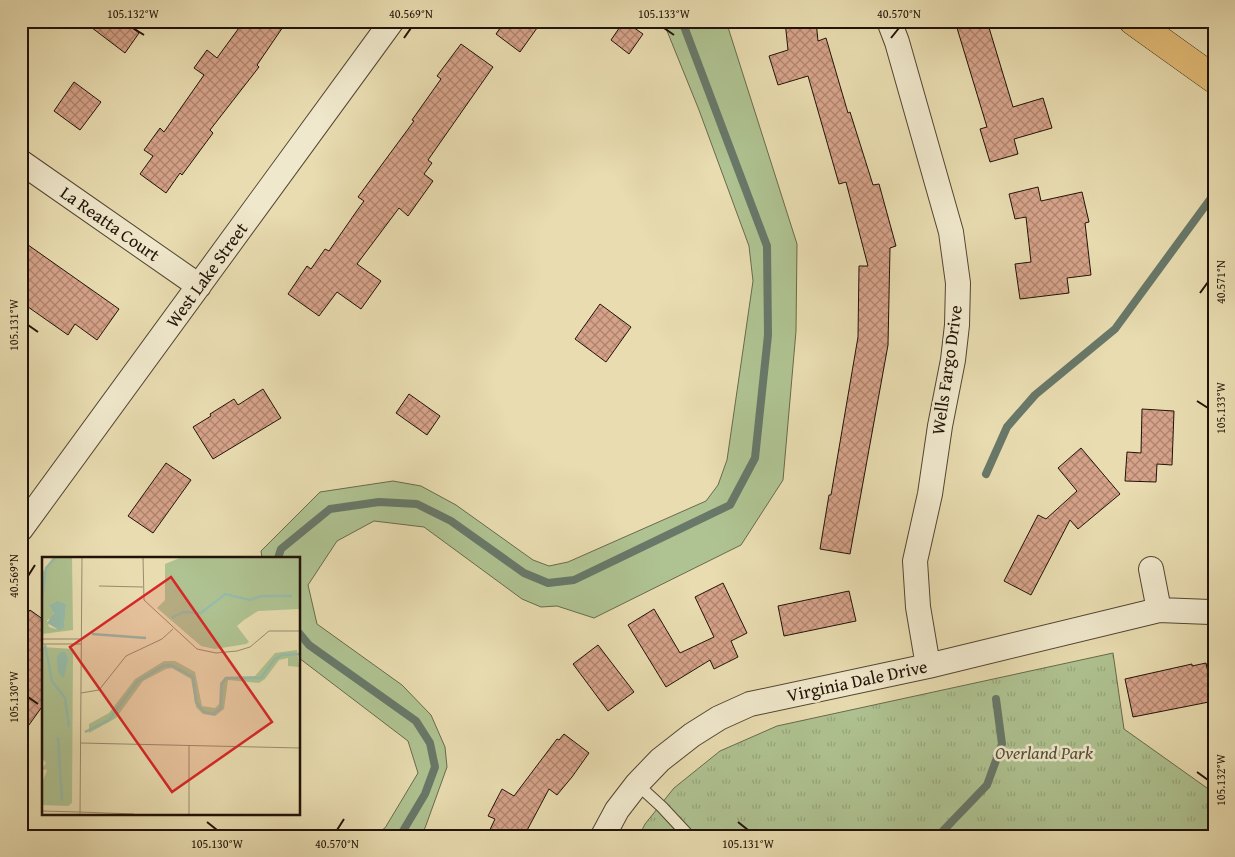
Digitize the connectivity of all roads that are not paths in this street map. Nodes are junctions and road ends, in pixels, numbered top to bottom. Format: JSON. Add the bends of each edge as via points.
{"nodes":[{"id":1,"x":392,"y":21,"type":"edge"},
{"id":2,"x":889,"y":21,"type":"edge"},
{"id":3,"x":1133,"y":21,"type":"edge"},
{"id":4,"x":1213,"y":76,"type":"edge"},
{"id":5,"x":21,"y":162,"type":"edge"},
{"id":6,"x":199,"y":286,"type":"junction"},
{"id":7,"x":21,"y":529,"type":"edge"},
{"id":8,"x":1151,"y":569,"type":"dead end"},
{"id":9,"x":1159,"y":610,"type":"junction"},
{"id":10,"x":1214,"y":613,"type":"edge"},
{"id":11,"x":928,"y":666,"type":"junction"},
{"id":12,"x":637,"y":784,"type":"junction"},
{"id":13,"x":603,"y":836,"type":"edge"},
{"id":14,"x":689,"y":836,"type":"edge"}],
"edges":[{"from":1,"to":6,"type":"street","name":"West Lake Street"},
{"from":2,"to":11,"type":"street","name":"Wells Fargo Drive","via":[[898,42],[951,232],[958,283],[953,360],[915,561],[918,607]]},
{"from":3,"to":4,"type":"main road"},
{"from":5,"to":6,"type":"street","name":"La Reatta Court"},
{"from":6,"to":7,"type":"street","name":"West Lake Street"},
{"from":8,"to":9,"type":"street"},
{"from":9,"to":10,"type":"street","name":"Virginia Dale Drive"},
{"from":9,"to":11,"type":"street","name":"Virginia Dale Drive"},
{"from":11,"to":12,"type":"street","name":"Virginia Dale Drive","via":[[750,704],[692,735],[660,760]]},
{"from":12,"to":13,"type":"street","name":"Virginia Dale Drive","via":[[617,810]]},
{"from":12,"to":14,"type":"lane"}]}
